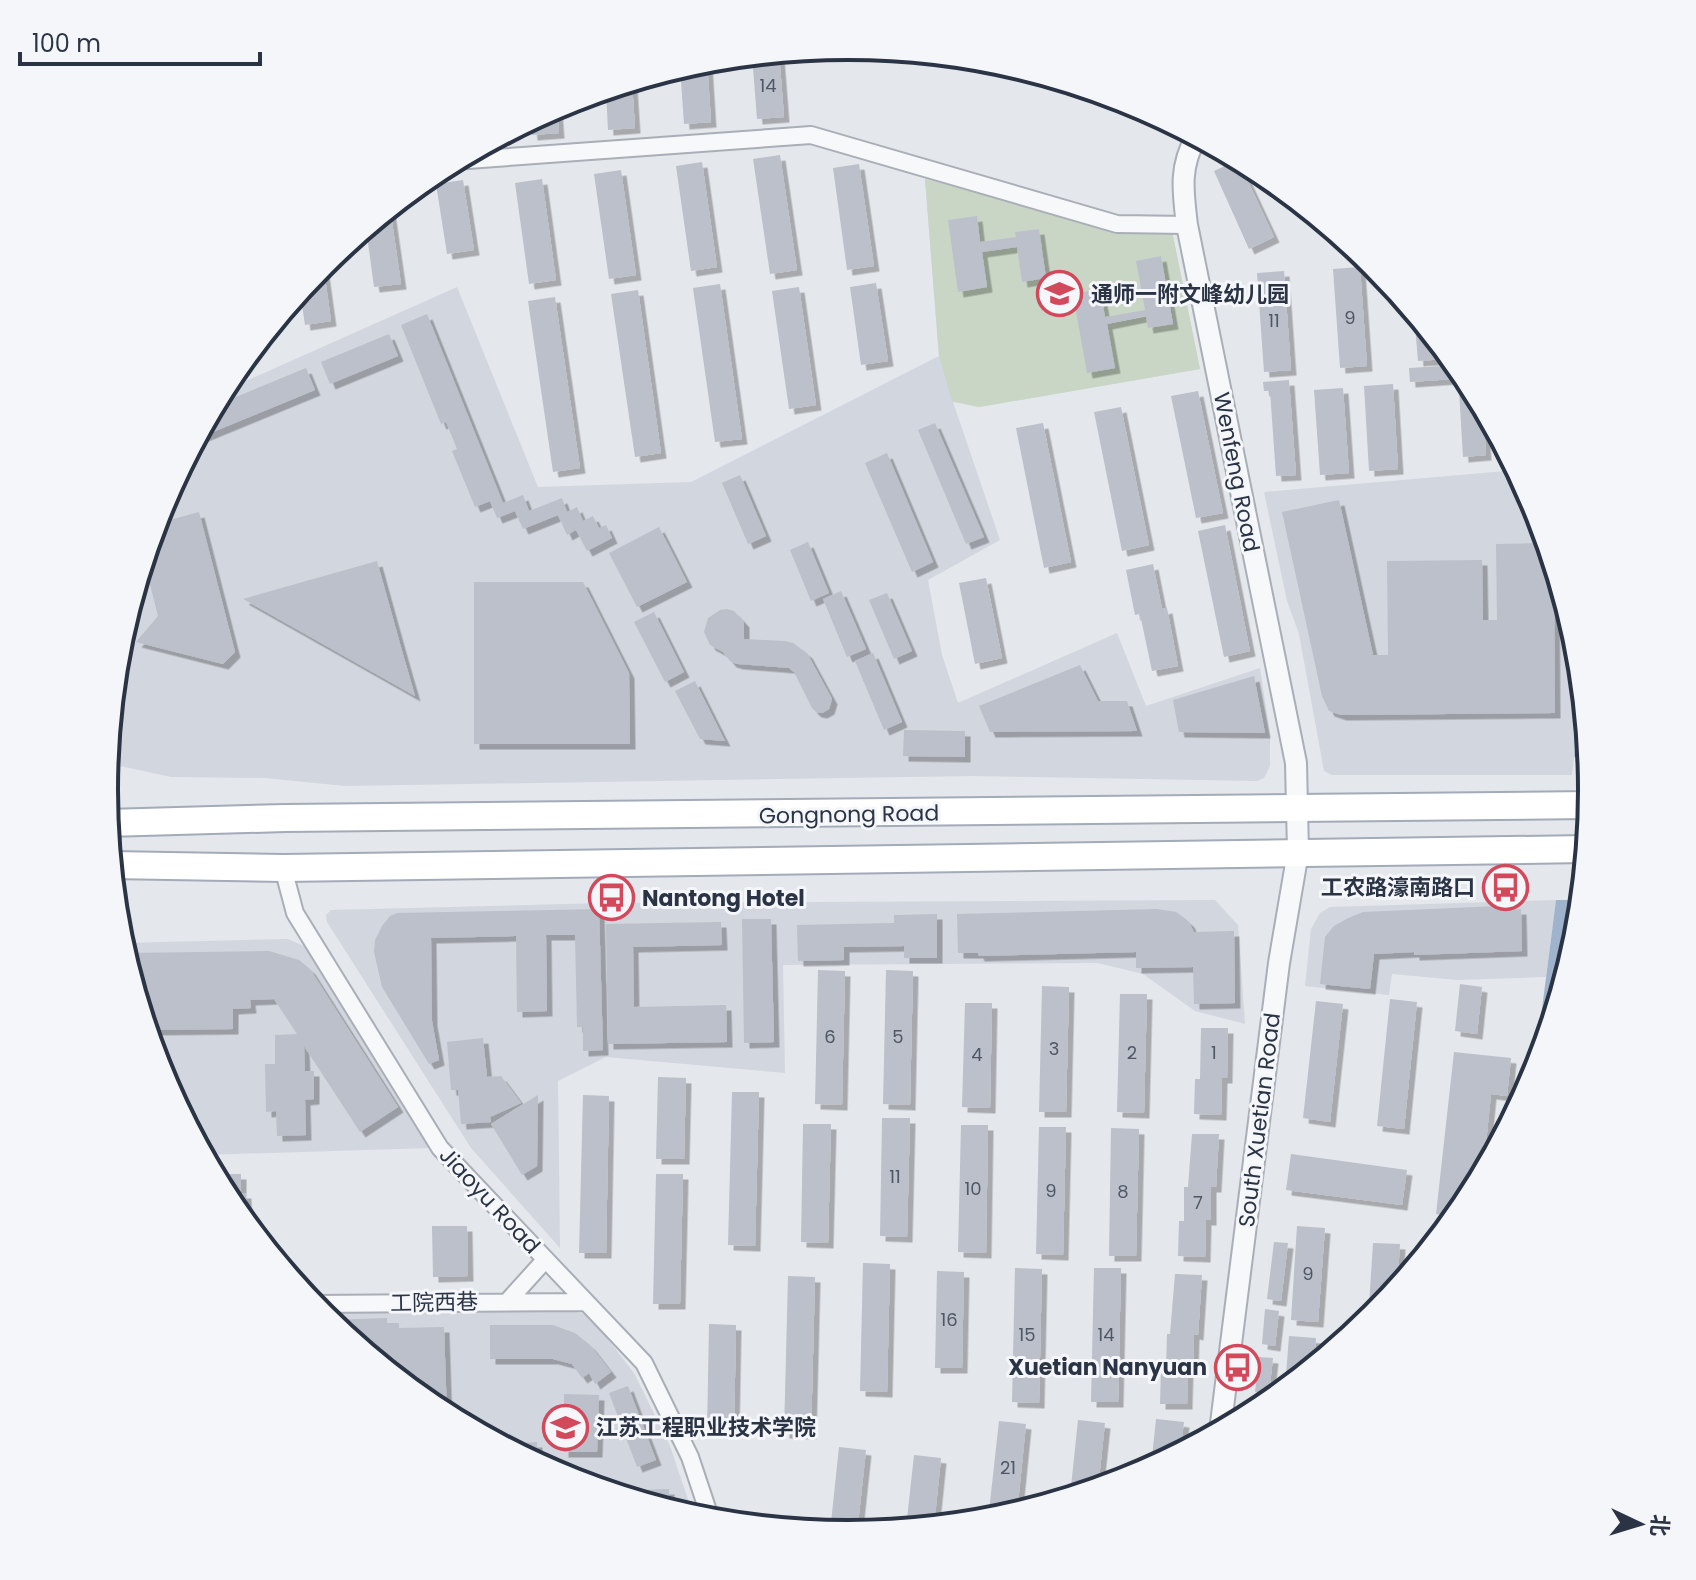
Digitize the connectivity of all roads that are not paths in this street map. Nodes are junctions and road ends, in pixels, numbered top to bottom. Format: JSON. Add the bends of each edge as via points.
{"nodes":[{"id":1,"x":1191,"y":146,"type":"edge"},
{"id":2,"x":481,"y":159,"type":"edge"},
{"id":3,"x":1187,"y":225,"type":"junction"},
{"id":4,"x":1577,"y":805,"type":"edge"},
{"id":5,"x":1298,"y":810,"type":"junction"},
{"id":6,"x":119,"y":823,"type":"edge"},
{"id":7,"x":1575,"y":849,"type":"edge"},
{"id":8,"x":1298,"y":852,"type":"junction"},
{"id":9,"x":122,"y":865,"type":"edge"},
{"id":10,"x":283,"y":868,"type":"junction"},
{"id":11,"x":545,"y":1260,"type":"junction"},
{"id":12,"x":508,"y":1301,"type":"junction"},
{"id":13,"x":585,"y":1302,"type":"junction"},
{"id":14,"x":330,"y":1304,"type":"edge"},
{"id":15,"x":1222,"y":1417,"type":"edge"},
{"id":16,"x":706,"y":1506,"type":"edge"}],
"edges":[{"from":1,"to":3,"type":"street","name":"Wenfeng Road","via":[[1182,180]]},
{"from":2,"to":3,"type":"street","via":[[811,135],[1117,224]]},
{"from":3,"to":5,"type":"street","name":"Wenfeng Road","via":[[1296,763]]},
{"from":4,"to":5,"type":"main road","name":"Gongnong Road"},
{"from":5,"to":6,"type":"main road","name":"Gongnong Road"},
{"from":5,"to":8,"type":"street","name":"South Xuetian Road"},
{"from":7,"to":8,"type":"main road","name":"Gongnong Road"},
{"from":8,"to":10,"type":"main road","name":"Gongnong Road"},
{"from":8,"to":15,"type":"street","name":"South Xuetian Road"},
{"from":9,"to":10,"type":"main road","name":"Gongnong Road"},
{"from":10,"to":11,"type":"street","name":"Jiaoyu Road","via":[[295,913],[440,1148]]},
{"from":11,"to":12,"type":"street"},
{"from":11,"to":13,"type":"street","name":"Jiaoyu Road"},
{"from":12,"to":13,"type":"street","name":"工院西巷"},
{"from":12,"to":14,"type":"street","name":"工院西巷"},
{"from":13,"to":16,"type":"street","name":"Jiaoyu Road","via":[[644,1363],[690,1457]]}]}
